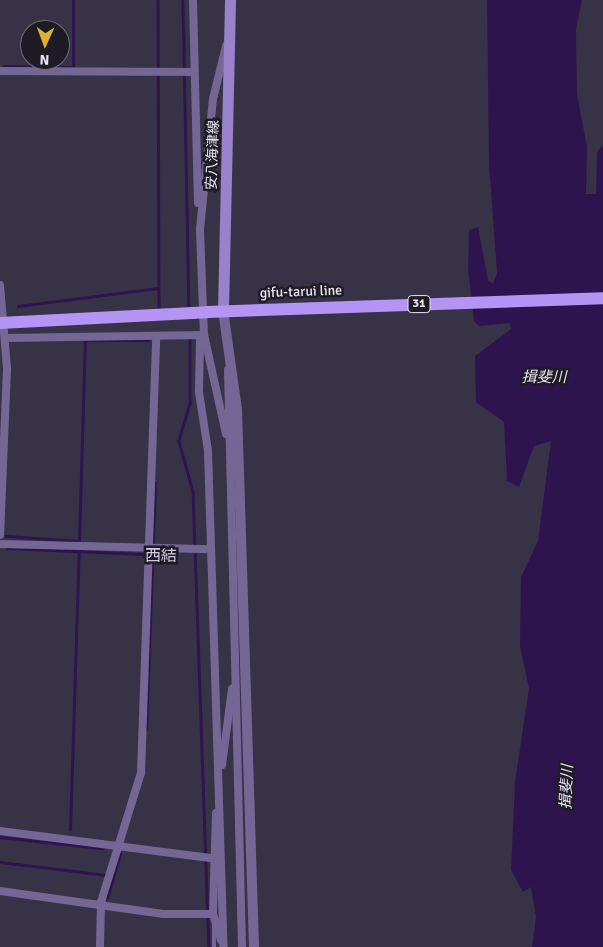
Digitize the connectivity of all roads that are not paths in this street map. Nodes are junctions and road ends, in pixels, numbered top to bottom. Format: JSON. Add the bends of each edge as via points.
{"nodes":[{"id":1,"x":193,"y":0,"type":"edge"},
{"id":2,"x":230,"y":0,"type":"edge"},
{"id":3,"x":231,"y":37,"type":"junction"},
{"id":4,"x":0,"y":71,"type":"edge"},
{"id":5,"x":194,"y":72,"type":"junction"},
{"id":6,"x":200,"y":229,"type":"junction"},
{"id":7,"x":0,"y":285,"type":"edge"},
{"id":8,"x":603,"y":298,"type":"edge"},
{"id":9,"x":2,"y":306,"type":"edge"},
{"id":10,"x":229,"y":310,"type":"junction"},
{"id":11,"x":0,"y":323,"type":"edge"},
{"id":12,"x":204,"y":335,"type":"junction"},
{"id":13,"x":156,"y":337,"type":"junction"},
{"id":14,"x":3,"y":338,"type":"edge"},
{"id":15,"x":228,"y":363,"type":"junction"},
{"id":16,"x":228,"y":438,"type":"junction"},
{"id":17,"x":0,"y":530,"type":"edge"},
{"id":18,"x":0,"y":535,"type":"edge"},
{"id":19,"x":0,"y":544,"type":"edge"},
{"id":20,"x":150,"y":549,"type":"junction"},
{"id":21,"x":211,"y":549,"type":"junction"},
{"id":22,"x":235,"y":678,"type":"junction"},
{"id":23,"x":219,"y":791,"type":"junction"},
{"id":24,"x":0,"y":831,"type":"edge"},
{"id":25,"x":119,"y":843,"type":"junction"},
{"id":26,"x":212,"y":858,"type":"junction"},
{"id":27,"x":0,"y":891,"type":"edge"},
{"id":28,"x":101,"y":902,"type":"junction"},
{"id":29,"x":214,"y":914,"type":"junction"},
{"id":30,"x":100,"y":947,"type":"edge"},
{"id":31,"x":214,"y":947,"type":"edge"},
{"id":32,"x":223,"y":947,"type":"edge"},
{"id":33,"x":242,"y":947,"type":"edge"},
{"id":34,"x":254,"y":947,"type":"edge"}],
"edges":[{"from":1,"to":5,"type":"street"},
{"from":2,"to":3,"type":"main road","name":"安八海津線"},
{"from":3,"to":6,"type":"street","via":[[213,99]]},
{"from":3,"to":10,"type":"main road","name":"安八海津線"},
{"from":4,"to":5,"type":"street"},
{"from":5,"to":6,"type":"street"},
{"from":6,"to":12,"type":"street"},
{"from":7,"to":9,"type":"street"},
{"from":8,"to":10,"type":"main road","name":"gifu-tarui line","number":"31"},
{"from":9,"to":14,"type":"street"},
{"from":10,"to":11,"type":"main road","name":"gifu-tarui line","number":"31","bridge":true},
{"from":10,"to":15,"type":"street"},
{"from":12,"to":13,"type":"street"},
{"from":12,"to":16,"type":"street","via":[[219,420]]},
{"from":12,"to":21,"type":"street","via":[[200,340],[199,392],[208,451]]},
{"from":13,"to":14,"type":"street"},
{"from":13,"to":20,"type":"street"},
{"from":14,"to":17,"type":"street"},
{"from":15,"to":16,"type":"street"},
{"from":15,"to":34,"type":"street","via":[[237,409]]},
{"from":16,"to":22,"type":"street"},
{"from":17,"to":18,"type":"street"},
{"from":19,"to":20,"type":"street"},
{"from":20,"to":21,"type":"street"},
{"from":20,"to":25,"type":"street","via":[[142,773]]},
{"from":21,"to":23,"type":"street"},
{"from":22,"to":23,"type":"street"},
{"from":22,"to":33,"type":"street"},
{"from":23,"to":26,"type":"street"},
{"from":23,"to":32,"type":"street"},
{"from":24,"to":25,"type":"street"},
{"from":25,"to":26,"type":"street"},
{"from":25,"to":28,"type":"street"},
{"from":26,"to":29,"type":"street"},
{"from":27,"to":28,"type":"street"},
{"from":28,"to":29,"type":"street","via":[[163,914]]},
{"from":28,"to":30,"type":"street"},
{"from":29,"to":31,"type":"lane"},
{"from":29,"to":32,"type":"street"}]}
